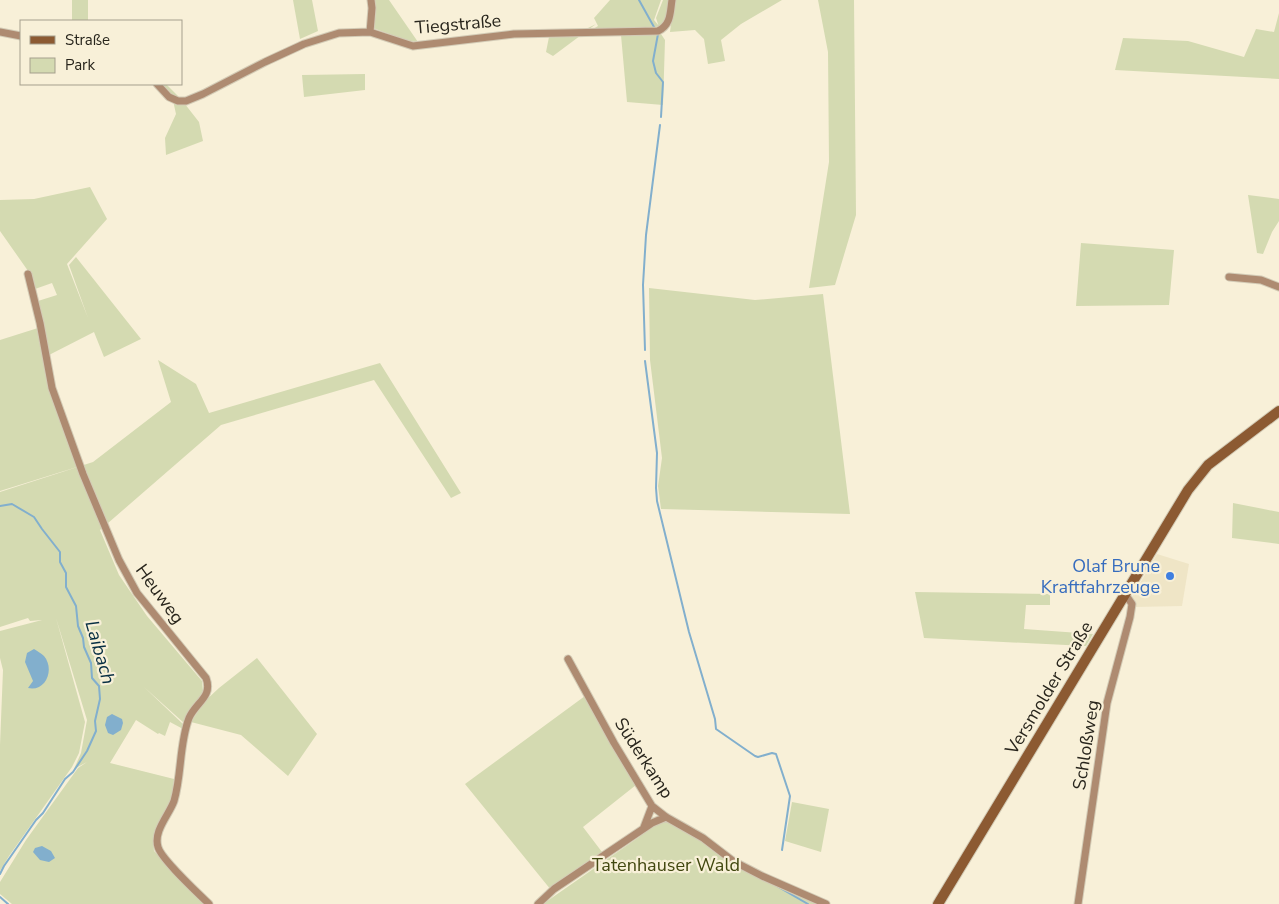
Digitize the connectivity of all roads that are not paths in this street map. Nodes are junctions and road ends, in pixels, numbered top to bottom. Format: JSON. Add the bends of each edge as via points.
{"nodes":[{"id":1,"x":370,"y":0,"type":"edge"},
{"id":2,"x":672,"y":0,"type":"edge"},
{"id":3,"x":0,"y":32,"type":"edge"},
{"id":4,"x":370,"y":32,"type":"junction"},
{"id":5,"x":20,"y":36,"type":"edge"},
{"id":6,"x":158,"y":85,"type":"edge"},
{"id":7,"x":28,"y":274,"type":"dead end"},
{"id":8,"x":1229,"y":277,"type":"dead end"},
{"id":9,"x":1279,"y":286,"type":"edge"},
{"id":10,"x":1279,"y":411,"type":"edge"},
{"id":11,"x":1124,"y":594,"type":"junction"},
{"id":12,"x":568,"y":659,"type":"dead end"},
{"id":13,"x":652,"y":806,"type":"junction"},
{"id":14,"x":666,"y":817,"type":"junction"},
{"id":15,"x":644,"y":828,"type":"junction"},
{"id":16,"x":209,"y":904,"type":"edge"},
{"id":17,"x":538,"y":904,"type":"edge"},
{"id":18,"x":826,"y":904,"type":"edge"},
{"id":19,"x":938,"y":904,"type":"edge"},
{"id":20,"x":1078,"y":904,"type":"edge"}],
"edges":[{"from":1,"to":4,"type":"street"},
{"from":2,"to":4,"type":"street","name":"Tiegstraße","via":[[669,20],[658,31],[514,34],[413,46]]},
{"from":3,"to":5,"type":"street"},
{"from":4,"to":6,"type":"street","name":"Tiegstraße","via":[[339,33],[304,44],[186,101],[169,97]]},
{"from":7,"to":16,"type":"street","name":"Heuweg","via":[[52,388],[119,560],[137,593],[206,678],[209,686],[190,715],[184,732],[177,790],[158,833],[158,848],[166,860]]},
{"from":8,"to":9,"type":"street","via":[[1260,280]]},
{"from":10,"to":11,"type":"main road","name":"Versmolder Straße","via":[[1198,476]]},
{"from":11,"to":19,"type":"main road","name":"Versmolder Straße"},
{"from":11,"to":20,"type":"street","name":"Schloßweg","via":[[1132,604],[1107,703]]},
{"from":12,"to":13,"type":"street","name":"Süderkamp"},
{"from":13,"to":14,"type":"street","name":"Süderkamp"},
{"from":13,"to":15,"type":"street"},
{"from":14,"to":15,"type":"street"},
{"from":14,"to":18,"type":"street","name":"Süderkamp","via":[[703,838],[733,861]]},
{"from":15,"to":17,"type":"street","via":[[554,889]]}]}
